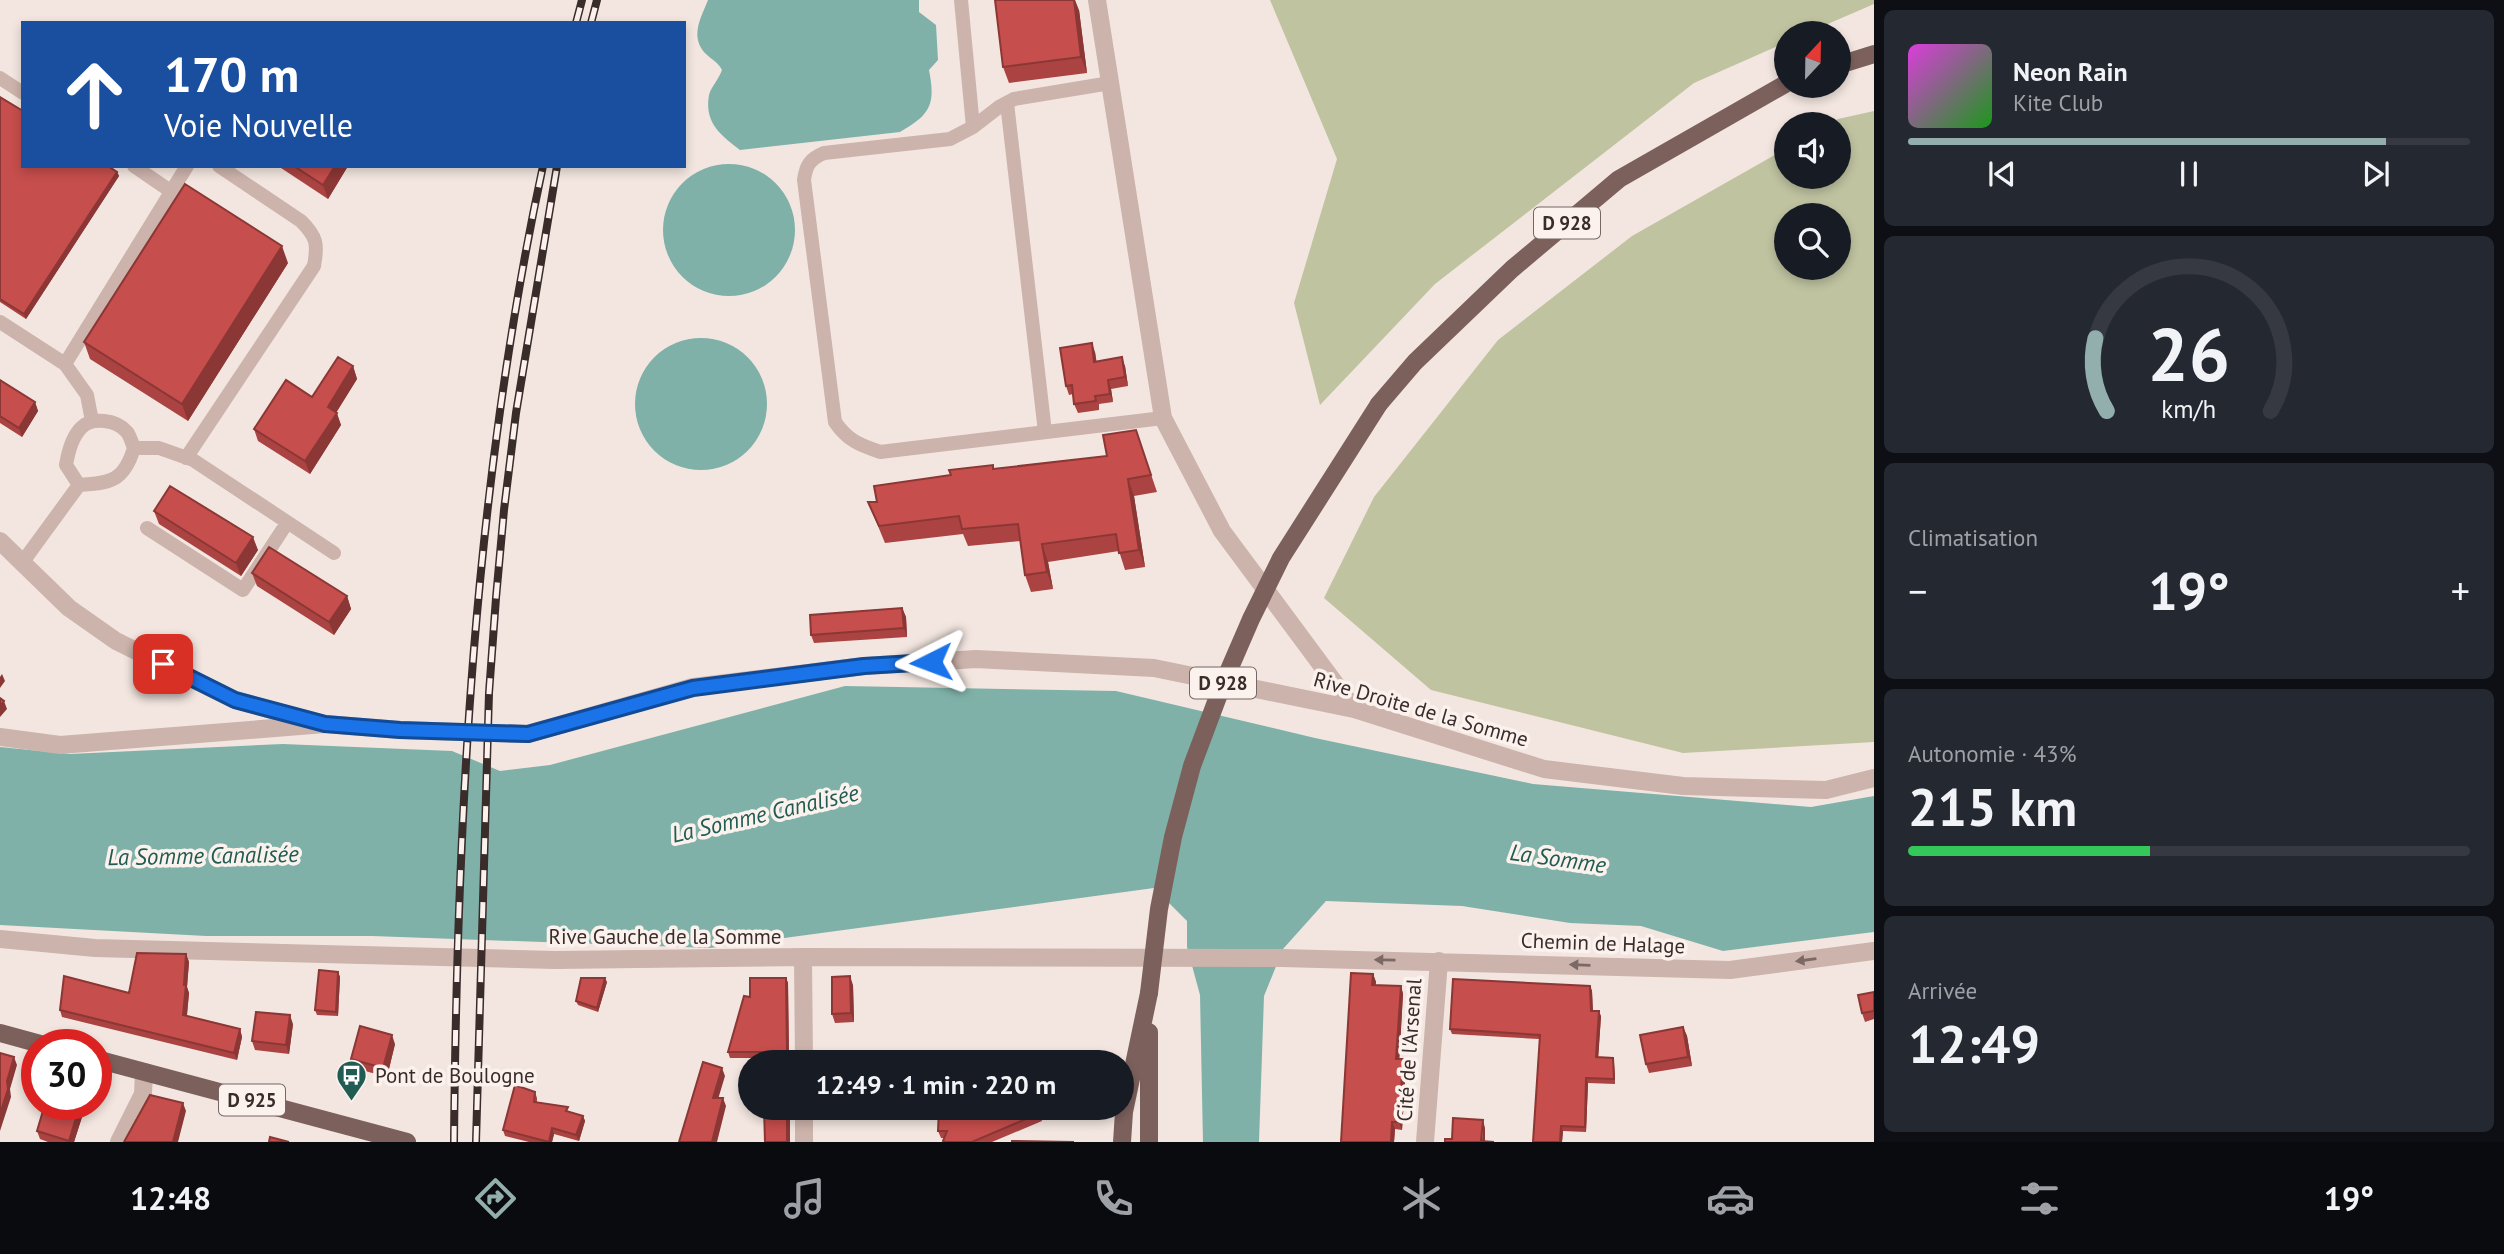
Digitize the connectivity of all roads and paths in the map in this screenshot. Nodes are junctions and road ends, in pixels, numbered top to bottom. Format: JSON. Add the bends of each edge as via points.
{"nodes":[{"id":1,"x":961,"y":0,"type":"edge"},
{"id":2,"x":1097,"y":0,"type":"edge"},
{"id":3,"x":1874,"y":54,"type":"edge"},
{"id":4,"x":1852,"y":61,"type":"edge"},
{"id":5,"x":0,"y":78,"type":"edge"},
{"id":6,"x":1110,"y":83,"type":"junction"},
{"id":7,"x":1774,"y":90,"type":"edge"},
{"id":8,"x":21,"y":92,"type":"edge"},
{"id":9,"x":1006,"y":103,"type":"junction"},
{"id":10,"x":972,"y":127,"type":"junction"},
{"id":11,"x":137,"y":168,"type":"edge"},
{"id":12,"x":186,"y":168,"type":"edge"},
{"id":13,"x":222,"y":168,"type":"edge"},
{"id":14,"x":172,"y":192,"type":"junction"},
{"id":15,"x":0,"y":322,"type":"edge"},
{"id":16,"x":65,"y":364,"type":"junction"},
{"id":17,"x":1163,"y":418,"type":"junction"},
{"id":18,"x":92,"y":421,"type":"junction"},
{"id":19,"x":1045,"y":432,"type":"junction"},
{"id":20,"x":134,"y":448,"type":"junction"},
{"id":21,"x":186,"y":458,"type":"junction"},
{"id":22,"x":79,"y":485,"type":"junction"},
{"id":23,"x":287,"y":523,"type":"junction"},
{"id":24,"x":147,"y":528,"type":"dead end"},
{"id":25,"x":0,"y":541,"type":"edge"},
{"id":26,"x":334,"y":554,"type":"dead end"},
{"id":27,"x":22,"y":563,"type":"junction"},
{"id":28,"x":1353,"y":709,"type":"junction"},
{"id":29,"x":325,"y":724,"type":"junction"},
{"id":30,"x":0,"y":737,"type":"edge"},
{"id":31,"x":1874,"y":778,"type":"edge"},
{"id":32,"x":0,"y":939,"type":"edge"},
{"id":33,"x":1874,"y":951,"type":"edge"},
{"id":34,"x":803,"y":957,"type":"junction"},
{"id":35,"x":1330,"y":959,"type":"joint"},
{"id":36,"x":1439,"y":961,"type":"junction"},
{"id":37,"x":1149,"y":993,"type":"junction"},
{"id":38,"x":0,"y":1033,"type":"edge"},
{"id":39,"x":21,"y":1039,"type":"edge"},
{"id":40,"x":803,"y":1050,"type":"edge"},
{"id":41,"x":112,"y":1063,"type":"edge"},
{"id":42,"x":144,"y":1072,"type":"junction"},
{"id":43,"x":804,"y":1120,"type":"edge"},
{"id":44,"x":119,"y":1142,"type":"edge"},
{"id":45,"x":407,"y":1142,"type":"edge"},
{"id":46,"x":804,"y":1142,"type":"edge"},
{"id":47,"x":1122,"y":1142,"type":"edge"},
{"id":48,"x":1149,"y":1142,"type":"edge"},
{"id":49,"x":1425,"y":1142,"type":"edge"}],
"edges":[{"from":1,"to":10,"type":"lane"},
{"from":2,"to":6,"type":"street"},
{"from":3,"to":4,"type":"main road"},
{"from":5,"to":8,"type":"lane"},
{"from":6,"to":9,"type":"lane"},
{"from":6,"to":17,"type":"street"},
{"from":7,"to":37,"type":"main road","number":"D 928","bridge":true,"via":[[1619,179],[1512,269],[1378,404],[1281,558],[1222,686],[1192,766],[1173,838]]},
{"from":9,"to":10,"type":"lane"},
{"from":9,"to":19,"type":"lane"},
{"from":10,"to":19,"type":"lane","via":[[950,139],[824,153],[806,167],[835,422],[855,444],[880,452]]},
{"from":11,"to":14,"type":"lane"},
{"from":12,"to":14,"type":"lane"},
{"from":13,"to":21,"type":"lane","via":[[302,220],[317,247],[314,266]]},
{"from":14,"to":16,"type":"lane"},
{"from":15,"to":16,"type":"lane"},
{"from":16,"to":18,"type":"lane","via":[[88,395]]},
{"from":17,"to":19,"type":"lane"},
{"from":17,"to":28,"type":"street","via":[[1222,531]]},
{"from":18,"to":20,"type":"lane","via":[[110,421],[127,432]]},
{"from":18,"to":22,"type":"lane","via":[[81,428],[69,450],[66,465]]},
{"from":20,"to":21,"type":"lane","via":[[159,448]]},
{"from":20,"to":22,"type":"lane","via":[[130,463],[118,478]]},
{"from":21,"to":23,"type":"lane"},
{"from":22,"to":27,"type":"lane"},
{"from":23,"to":24,"type":"lane","via":[[243,590]]},
{"from":23,"to":26,"type":"lane"},
{"from":25,"to":27,"type":"street"},
{"from":27,"to":29,"type":"street","via":[[69,608],[116,641],[235,700]]},
{"from":28,"to":29,"type":"street","name":"Rive Droite de la Somme","via":[[1154,668],[976,659],[864,666],[693,688],[528,734]]},
{"from":28,"to":31,"type":"street","name":"Rive Droite de la Somme","via":[[1544,769],[1683,786],[1826,790]]},
{"from":29,"to":30,"type":"street","name":"Rive Droite de la Somme","via":[[60,745]]},
{"from":32,"to":34,"type":"street","name":"Rive Gauche de la Somme","via":[[95,948],[555,960]]},
{"from":33,"to":36,"type":"street","name":"Chemin de Halage","one_way":true,"via":[[1730,970]]},
{"from":34,"to":35,"type":"street","name":"Rive Gauche de la Somme"},
{"from":34,"to":40,"type":"street"},
{"from":36,"to":35,"type":"street","name":"Chemin de Halage","one_way":true},
{"from":36,"to":49,"type":"street","name":"Cité de l'Arsenal"},
{"from":37,"to":47,"type":"main road","number":"D 928"},
{"from":37,"to":48,"type":"main road","number":"D 928"},
{"from":38,"to":39,"type":"main road"},
{"from":41,"to":42,"type":"main road","number":"D 925"},
{"from":42,"to":44,"type":"street","via":[[143,1094]]},
{"from":42,"to":45,"type":"main road","number":"D 925"},
{"from":43,"to":46,"type":"street"}]}
